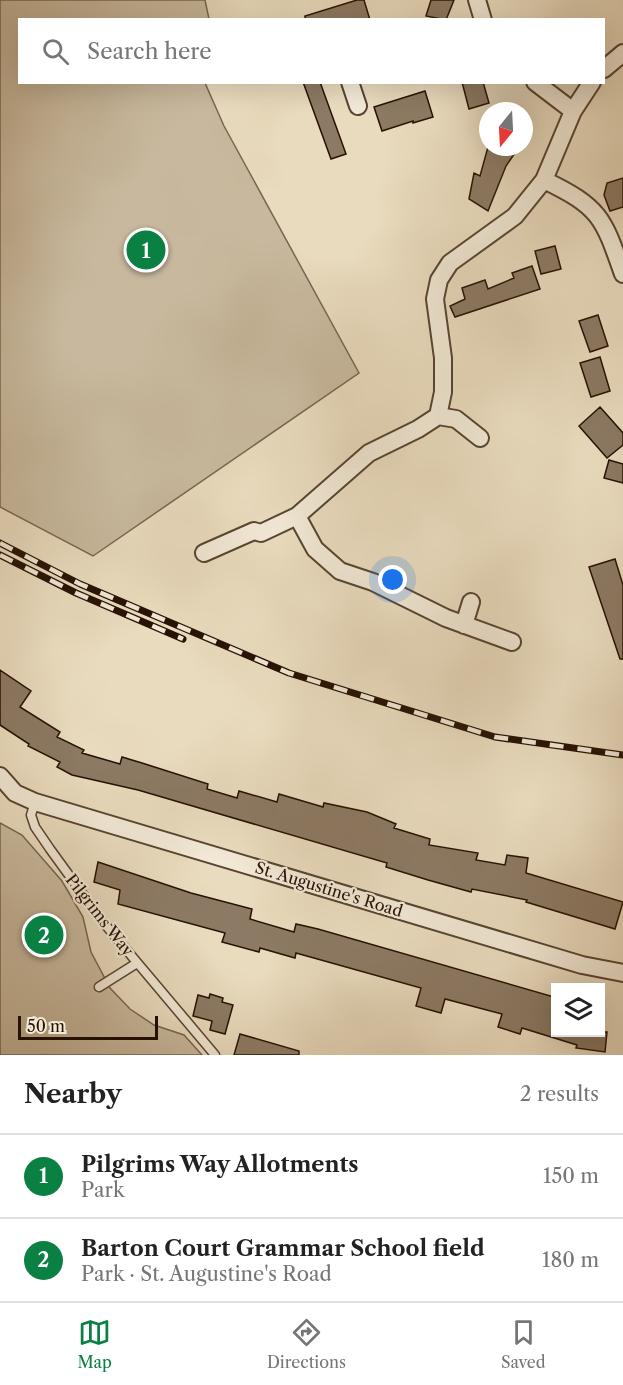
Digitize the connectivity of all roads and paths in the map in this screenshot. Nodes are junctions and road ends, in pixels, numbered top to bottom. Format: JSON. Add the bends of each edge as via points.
{"nodes":[{"id":1,"x":477,"y":0,"type":"edge"},
{"id":2,"x":482,"y":18,"type":"edge"},
{"id":3,"x":623,"y":53,"type":"edge"},
{"id":4,"x":605,"y":67,"type":"edge"},
{"id":5,"x":351,"y":84,"type":"edge"},
{"id":6,"x":538,"y":84,"type":"edge"},
{"id":7,"x":591,"y":84,"type":"edge"},
{"id":8,"x":358,"y":106,"type":"dead end"},
{"id":9,"x":573,"y":111,"type":"junction"},
{"id":10,"x":544,"y":180,"type":"junction"},
{"id":11,"x":623,"y":274,"type":"edge"},
{"id":12,"x":438,"y":416,"type":"junction"},
{"id":13,"x":480,"y":438,"type":"dead end"},
{"id":14,"x":297,"y":516,"type":"junction"},
{"id":15,"x":204,"y":553,"type":"dead end"},
{"id":16,"x":471,"y":602,"type":"dead end"},
{"id":17,"x":465,"y":625,"type":"junction"},
{"id":18,"x":513,"y":642,"type":"dead end"},
{"id":19,"x":0,"y":776,"type":"edge"},
{"id":20,"x":36,"y":802,"type":"junction"},
{"id":21,"x":137,"y":963,"type":"junction"},
{"id":22,"x":623,"y":973,"type":"edge"},
{"id":23,"x":99,"y":987,"type":"dead end"},
{"id":24,"x":214,"y":1055,"type":"edge"}],
"edges":[{"from":1,"to":2,"type":"street"},
{"from":3,"to":4,"type":"street"},
{"from":5,"to":8,"type":"street"},
{"from":6,"to":9,"type":"street"},
{"from":7,"to":9,"type":"street"},
{"from":9,"to":10,"type":"street"},
{"from":10,"to":11,"type":"street","via":[[576,195],[599,215]]},
{"from":10,"to":12,"type":"street","via":[[514,216],[450,263],[439,280],[435,299],[443,392]]},
{"from":12,"to":13,"type":"street","via":[[456,419]]},
{"from":12,"to":14,"type":"street","via":[[369,453]]},
{"from":14,"to":15,"type":"street"},
{"from":14,"to":17,"type":"street","via":[[315,549],[340,571]]},
{"from":16,"to":17,"type":"street"},
{"from":17,"to":18,"type":"street"},
{"from":19,"to":20,"type":"street","via":[[15,793]]},
{"from":20,"to":21,"type":"lane","name":"Pilgrims Way","via":[[31,815],[35,827]]},
{"from":20,"to":22,"type":"street","name":"St. Augustine's Road","via":[[582,965]]},
{"from":21,"to":23,"type":"lane"},
{"from":21,"to":24,"type":"lane","name":"Pilgrims Way"}]}
